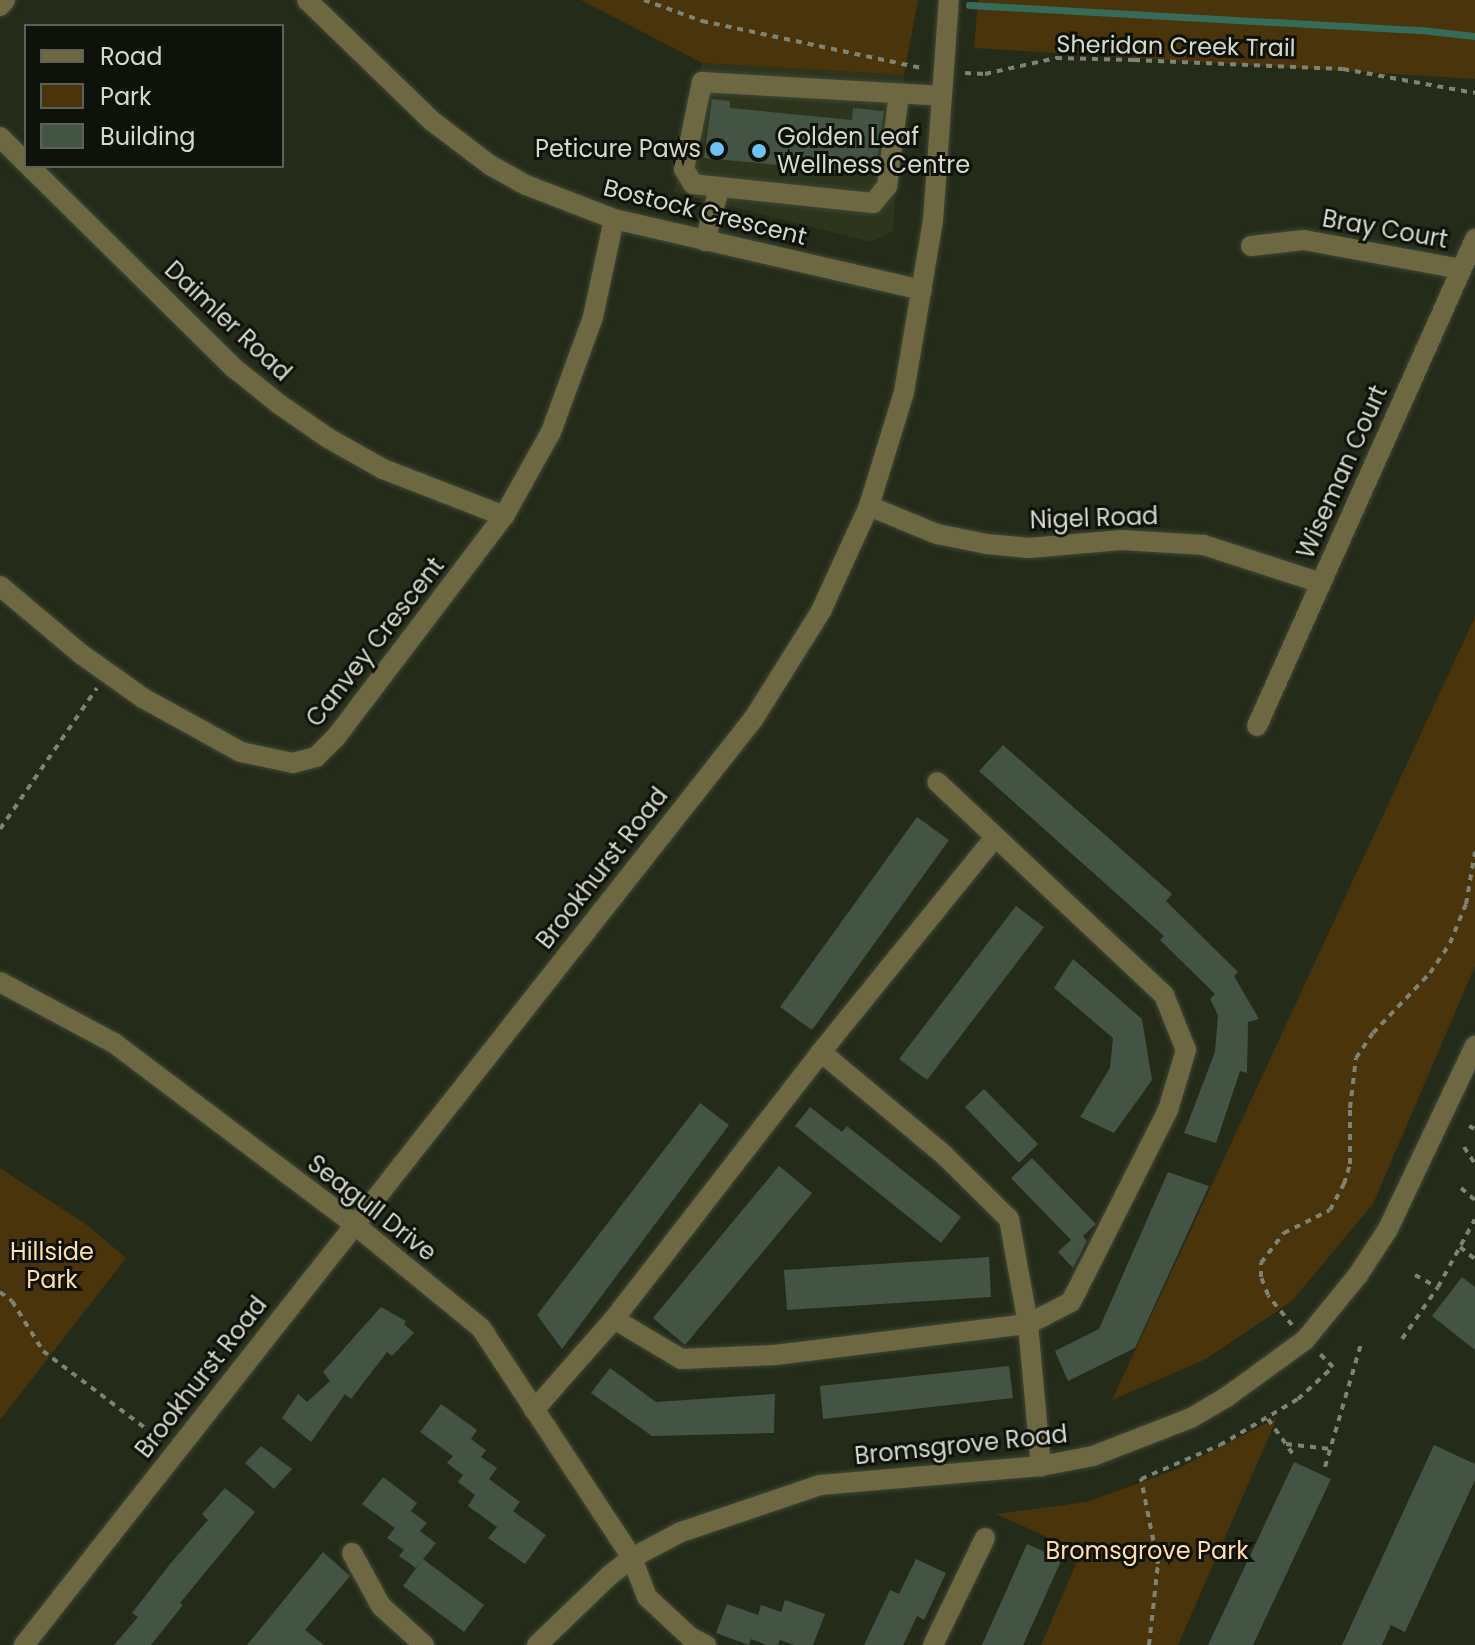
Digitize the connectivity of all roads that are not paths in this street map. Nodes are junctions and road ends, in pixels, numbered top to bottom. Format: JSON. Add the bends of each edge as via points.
{"nodes":[{"id":1,"x":5,"y":0,"type":"edge"},
{"id":2,"x":307,"y":0,"type":"edge"},
{"id":3,"x":949,"y":0,"type":"edge"},
{"id":4,"x":0,"y":6,"type":"edge"},
{"id":5,"x":899,"y":94,"type":"junction"},
{"id":6,"x":942,"y":96,"type":"junction"},
{"id":7,"x":0,"y":137,"type":"edge"},
{"id":8,"x":24,"y":160,"type":"edge"},
{"id":9,"x":32,"y":168,"type":"edge"},
{"id":10,"x":719,"y":189,"type":"junction"},
{"id":11,"x":614,"y":219,"type":"junction"},
{"id":12,"x":1475,"y":239,"type":"edge"},
{"id":13,"x":705,"y":241,"type":"junction"},
{"id":14,"x":1251,"y":246,"type":"dead end"},
{"id":15,"x":1461,"y":269,"type":"junction"},
{"id":16,"x":922,"y":290,"type":"junction"},
{"id":17,"x":869,"y":506,"type":"junction"},
{"id":18,"x":504,"y":516,"type":"junction"},
{"id":19,"x":1321,"y":583,"type":"junction"},
{"id":20,"x":0,"y":586,"type":"edge"},
{"id":21,"x":1257,"y":726,"type":"dead end"},
{"id":22,"x":937,"y":782,"type":"dead end"},
{"id":23,"x":995,"y":837,"type":"junction"},
{"id":24,"x":0,"y":982,"type":"edge"},
{"id":25,"x":1475,"y":1046,"type":"edge"},
{"id":26,"x":821,"y":1052,"type":"junction"},
{"id":27,"x":354,"y":1224,"type":"junction"},
{"id":28,"x":614,"y":1319,"type":"junction"},
{"id":29,"x":1028,"y":1324,"type":"junction"},
{"id":30,"x":534,"y":1410,"type":"junction"},
{"id":31,"x":1041,"y":1466,"type":"junction"},
{"id":32,"x":985,"y":1538,"type":"dead end"},
{"id":33,"x":352,"y":1553,"type":"dead end"},
{"id":34,"x":632,"y":1558,"type":"junction"},
{"id":35,"x":24,"y":1645,"type":"edge"},
{"id":36,"x":424,"y":1645,"type":"edge"},
{"id":37,"x":537,"y":1645,"type":"edge"},
{"id":38,"x":706,"y":1645,"type":"edge"},
{"id":39,"x":933,"y":1645,"type":"edge"}],
"edges":[{"from":1,"to":4,"type":"street"},
{"from":2,"to":11,"type":"street","name":"Bostock Crescent","via":[[461,144],[526,185]]},
{"from":3,"to":6,"type":"street","name":"Brookhurst Road"},
{"from":5,"to":6,"type":"street"},
{"from":5,"to":10,"type":"street","via":[[887,186],[873,203]]},
{"from":5,"to":10,"type":"street","via":[[702,82],[684,169],[693,184]]},
{"from":6,"to":16,"type":"street","name":"Brookhurst Road"},
{"from":7,"to":8,"type":"street","name":"Daimler Road"},
{"from":9,"to":18,"type":"street","name":"Daimler Road","via":[[234,368],[279,404],[383,469]]},
{"from":10,"to":13,"type":"street"},
{"from":11,"to":13,"type":"street","name":"Bostock Crescent"},
{"from":11,"to":18,"type":"street","name":"Canvey Crescent","via":[[575,373],[551,432]]},
{"from":12,"to":15,"type":"street","name":"Wiseman Court"},
{"from":13,"to":16,"type":"street","name":"Bostock Crescent"},
{"from":14,"to":15,"type":"street","name":"Bray Court","via":[[1304,240]]},
{"from":15,"to":19,"type":"street","name":"Wiseman Court"},
{"from":16,"to":17,"type":"street","name":"Brookhurst Road","via":[[904,392]]},
{"from":17,"to":19,"type":"street","name":"Nigel Road","via":[[937,534],[987,544],[1029,548],[1122,540],[1204,545]]},
{"from":17,"to":27,"type":"street","name":"Brookhurst Road","via":[[821,611],[754,718]]},
{"from":18,"to":20,"type":"street","name":"Canvey Crescent","via":[[336,737],[316,757],[293,763],[241,752],[143,698]]},
{"from":19,"to":21,"type":"street","name":"Wiseman Court"},
{"from":22,"to":23,"type":"street"},
{"from":23,"to":26,"type":"street"},
{"from":23,"to":29,"type":"street","via":[[1164,995],[1186,1050],[1168,1110],[1071,1302]]},
{"from":24,"to":27,"type":"street","name":"Seagull Drive","via":[[114,1043]]},
{"from":25,"to":31,"type":"street","name":"Bromsgrove Road","via":[[1388,1229],[1342,1298],[1305,1340],[1191,1418],[1093,1456]]},
{"from":26,"to":28,"type":"street"},
{"from":26,"to":29,"type":"street","via":[[944,1155],[1009,1219]]},
{"from":27,"to":30,"type":"street","name":"Seagull Drive","via":[[481,1328]]},
{"from":27,"to":35,"type":"street","name":"Brookhurst Road"},
{"from":28,"to":29,"type":"street","via":[[681,1359],[775,1355]]},
{"from":28,"to":30,"type":"street"},
{"from":29,"to":31,"type":"street"},
{"from":30,"to":34,"type":"street","name":"Seagull Drive"},
{"from":31,"to":34,"type":"street","name":"Bromsgrove Road","via":[[820,1485],[681,1532]]},
{"from":32,"to":39,"type":"street"},
{"from":33,"to":36,"type":"street","via":[[381,1606]]},
{"from":34,"to":37,"type":"street","name":"Bromsgrove Road","via":[[595,1586]]},
{"from":34,"to":38,"type":"street","name":"Seagull Drive","via":[[647,1597]]}]}
